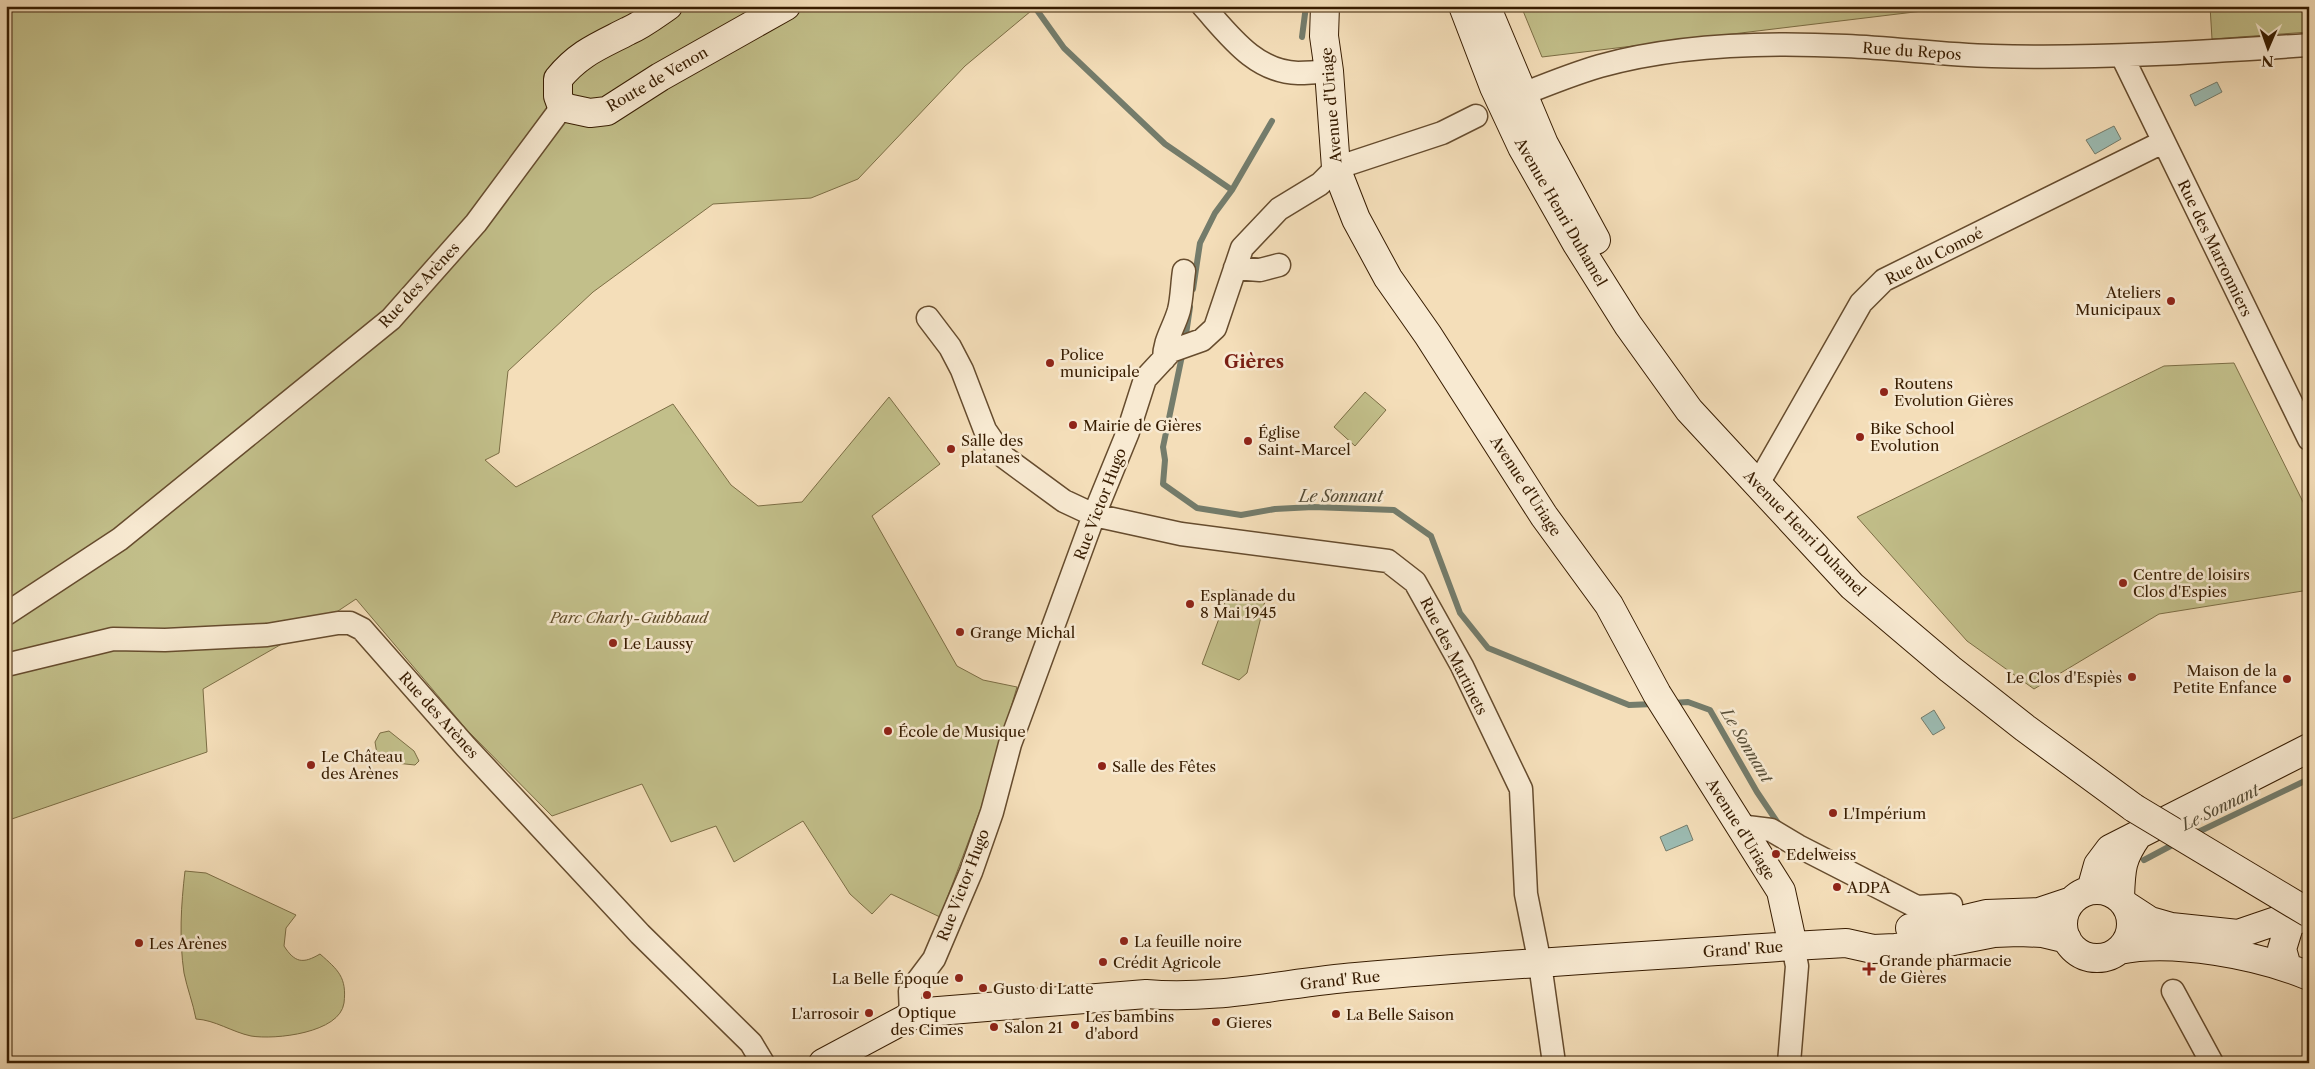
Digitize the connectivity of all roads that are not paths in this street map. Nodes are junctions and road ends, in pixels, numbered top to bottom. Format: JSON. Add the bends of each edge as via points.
{"nodes":[{"id":1,"x":668,"y":6,"type":"edge"},
{"id":2,"x":786,"y":6,"type":"edge"},
{"id":3,"x":1203,"y":6,"type":"edge"},
{"id":4,"x":1325,"y":6,"type":"edge"},
{"id":5,"x":1463,"y":6,"type":"edge"},
{"id":6,"x":1486,"y":6,"type":"edge"},
{"id":7,"x":2309,"y":45,"type":"edge"},
{"id":8,"x":2122,"y":56,"type":"junction"},
{"id":9,"x":1329,"y":72,"type":"junction"},
{"id":10,"x":1512,"y":99,"type":"junction"},
{"id":11,"x":562,"y":107,"type":"junction"},
{"id":12,"x":1476,"y":116,"type":"dead end"},
{"id":13,"x":2163,"y":142,"type":"junction"},
{"id":14,"x":1336,"y":168,"type":"junction"},
{"id":15,"x":1238,"y":258,"type":"junction"},
{"id":16,"x":1279,"y":265,"type":"dead end"},
{"id":17,"x":1184,"y":271,"type":"dead end"},
{"id":18,"x":928,"y":318,"type":"dead end"},
{"id":19,"x":1167,"y":355,"type":"junction"},
{"id":20,"x":2309,"y":439,"type":"edge"},
{"id":21,"x":1763,"y":475,"type":"junction"},
{"id":22,"x":1094,"y":515,"type":"junction"},
{"id":23,"x":6,"y":614,"type":"edge"},
{"id":24,"x":6,"y":665,"type":"edge"},
{"id":25,"x":2309,"y":748,"type":"edge"},
{"id":26,"x":2136,"y":802,"type":"junction"},
{"id":27,"x":1739,"y":826,"type":"junction"},
{"id":28,"x":2138,"y":835,"type":"junction"},
{"id":29,"x":2081,"y":896,"type":"junction"},
{"id":30,"x":2123,"y":902,"type":"junction"},
{"id":31,"x":1951,"y":905,"type":"dead end"},
{"id":32,"x":2308,"y":911,"type":"edge"},
{"id":33,"x":2067,"y":939,"type":"junction"},
{"id":34,"x":1846,"y":943,"type":"junction"},
{"id":35,"x":1793,"y":946,"type":"junction"},
{"id":36,"x":2119,"y":950,"type":"junction"},
{"id":37,"x":1540,"y":964,"type":"junction"},
{"id":38,"x":2298,"y":972,"type":"edge"},
{"id":39,"x":2173,"y":991,"type":"dead end"},
{"id":40,"x":911,"y":1016,"type":"junction"},
{"id":41,"x":833,"y":1058,"type":"edge"},
{"id":42,"x":764,"y":1063,"type":"edge"},
{"id":43,"x":1554,"y":1063,"type":"edge"},
{"id":44,"x":1789,"y":1063,"type":"edge"},
{"id":45,"x":2212,"y":1063,"type":"edge"}],
"edges":[{"from":1,"to":11,"type":"main road","via":[[630,30],[593,47],[570,64],[558,79]]},
{"from":2,"to":11,"type":"main road","name":"Route de Venon","via":[[660,76],[607,111],[590,113]]},
{"from":3,"to":9,"type":"street","via":[[1235,42],[1271,67],[1296,73]]},
{"from":4,"to":9,"type":"main road","name":"Avenue d'Uriage","via":[[1324,36]]},
{"from":5,"to":10,"type":"main road","name":"Avenue Henri Duhamel"},
{"from":6,"to":10,"type":"main road","name":"Avenue Henri Duhamel"},
{"from":7,"to":8,"type":"street","name":"Rue du Repos"},
{"from":8,"to":10,"type":"street","name":"Rue du Repos","via":[[1990,56],[1788,44],[1732,47],[1656,55],[1600,66]]},
{"from":8,"to":13,"type":"street","name":"Rue des Marronniers"},
{"from":9,"to":14,"type":"main road","name":"Avenue d'Uriage"},
{"from":10,"to":21,"type":"main road","name":"Avenue Henri Duhamel","via":[[1544,144],[1614,273],[1712,415]]},
{"from":10,"to":26,"type":"main road","name":"Avenue Henri Duhamel","via":[[1522,147],[1577,244],[1628,325],[1689,410],[1852,586],[2017,722]]},
{"from":11,"to":23,"type":"street","name":"Rue des Arènes","via":[[476,223],[391,319],[120,539]]},
{"from":12,"to":14,"type":"street","name":"Rue Victor Hugo","via":[[1442,133]]},
{"from":13,"to":20,"type":"street","name":"Rue des Marronniers"},
{"from":13,"to":21,"type":"street","name":"Rue du Comoé","via":[[1884,280],[1860,303]]},
{"from":14,"to":15,"type":"street","name":"Rue Victor Hugo","via":[[1320,184],[1279,209]]},
{"from":14,"to":27,"type":"main road","name":"Avenue d'Uriage","via":[[1356,219],[1388,278],[1544,516],[1609,605],[1657,694]]},
{"from":15,"to":16,"type":"street","via":[[1260,270]]},
{"from":15,"to":19,"type":"street","name":"Rue Victor Hugo","via":[[1214,328],[1202,340]]},
{"from":17,"to":19,"type":"street","via":[[1180,309],[1164,344]]},
{"from":18,"to":22,"type":"street","name":"Rue des Martinets","via":[[950,347],[985,430],[1004,456],[1064,501]]},
{"from":19,"to":22,"type":"street","name":"Rue Victor Hugo","via":[[1145,380]]},
{"from":21,"to":26,"type":"main road","name":"Avenue Henri Duhamel","via":[[1861,575]]},
{"from":22,"to":37,"type":"street","name":"Rue des Martinets","via":[[1180,534],[1388,561],[1415,582],[1462,666],[1521,789],[1526,894]]},
{"from":22,"to":40,"type":"street","name":"Rue Victor Hugo","via":[[1010,744],[971,872],[934,959],[910,991]]},
{"from":24,"to":42,"type":"street","name":"Rue des Arènes","via":[[113,639],[267,635],[338,623],[362,629],[466,747],[640,934],[751,1043]]},
{"from":25,"to":28,"type":"main road"},
{"from":26,"to":32,"type":"main road","name":"Avenue Henri Duhamel","via":[[2205,840]]},
{"from":27,"to":31,"type":"street","via":[[1771,830],[1917,907]]},
{"from":27,"to":35,"type":"main road","name":"Avenue d'Uriage","via":[[1781,891]]},
{"from":28,"to":29,"type":"main road","via":[[2110,849]]},
{"from":28,"to":30,"type":"main road","via":[[2126,853],[2121,872]]},
{"from":29,"to":30,"type":"main road","via":[[2106,891]]},
{"from":29,"to":33,"type":"main road","via":[[2065,913]]},
{"from":29,"to":34,"type":"main road","name":"Grand' Rue","via":[[2039,912],[1986,914],[1927,928],[1872,930]]},
{"from":30,"to":32,"type":"main road","via":[[2150,921],[2171,927],[2238,934]]},
{"from":30,"to":36,"type":"main road","via":[[2131,917],[2131,929]]},
{"from":32,"to":38,"type":"main road","via":[[2290,923],[2282,949]]},
{"from":33,"to":34,"type":"main road","name":"Grand' Rue","via":[[2019,932],[1994,933],[1938,944],[1873,949]]},
{"from":33,"to":36,"type":"main road","via":[[2077,951],[2088,956],[2100,957]]},
{"from":34,"to":35,"type":"main road","name":"Grand' Rue"},
{"from":35,"to":37,"type":"main road","name":"Grand' Rue"},
{"from":35,"to":44,"type":"street","via":[[1797,966]]},
{"from":36,"to":38,"type":"main road","via":[[2168,945],[2252,958]]},
{"from":37,"to":40,"type":"main road","name":"Grand' Rue","via":[[1355,977],[1212,996],[1146,994],[926,1012]]},
{"from":37,"to":43,"type":"street","name":"Rue des Martinets"},
{"from":39,"to":45,"type":"street"},
{"from":40,"to":41,"type":"main road","name":"Grand' Rue"}]}
